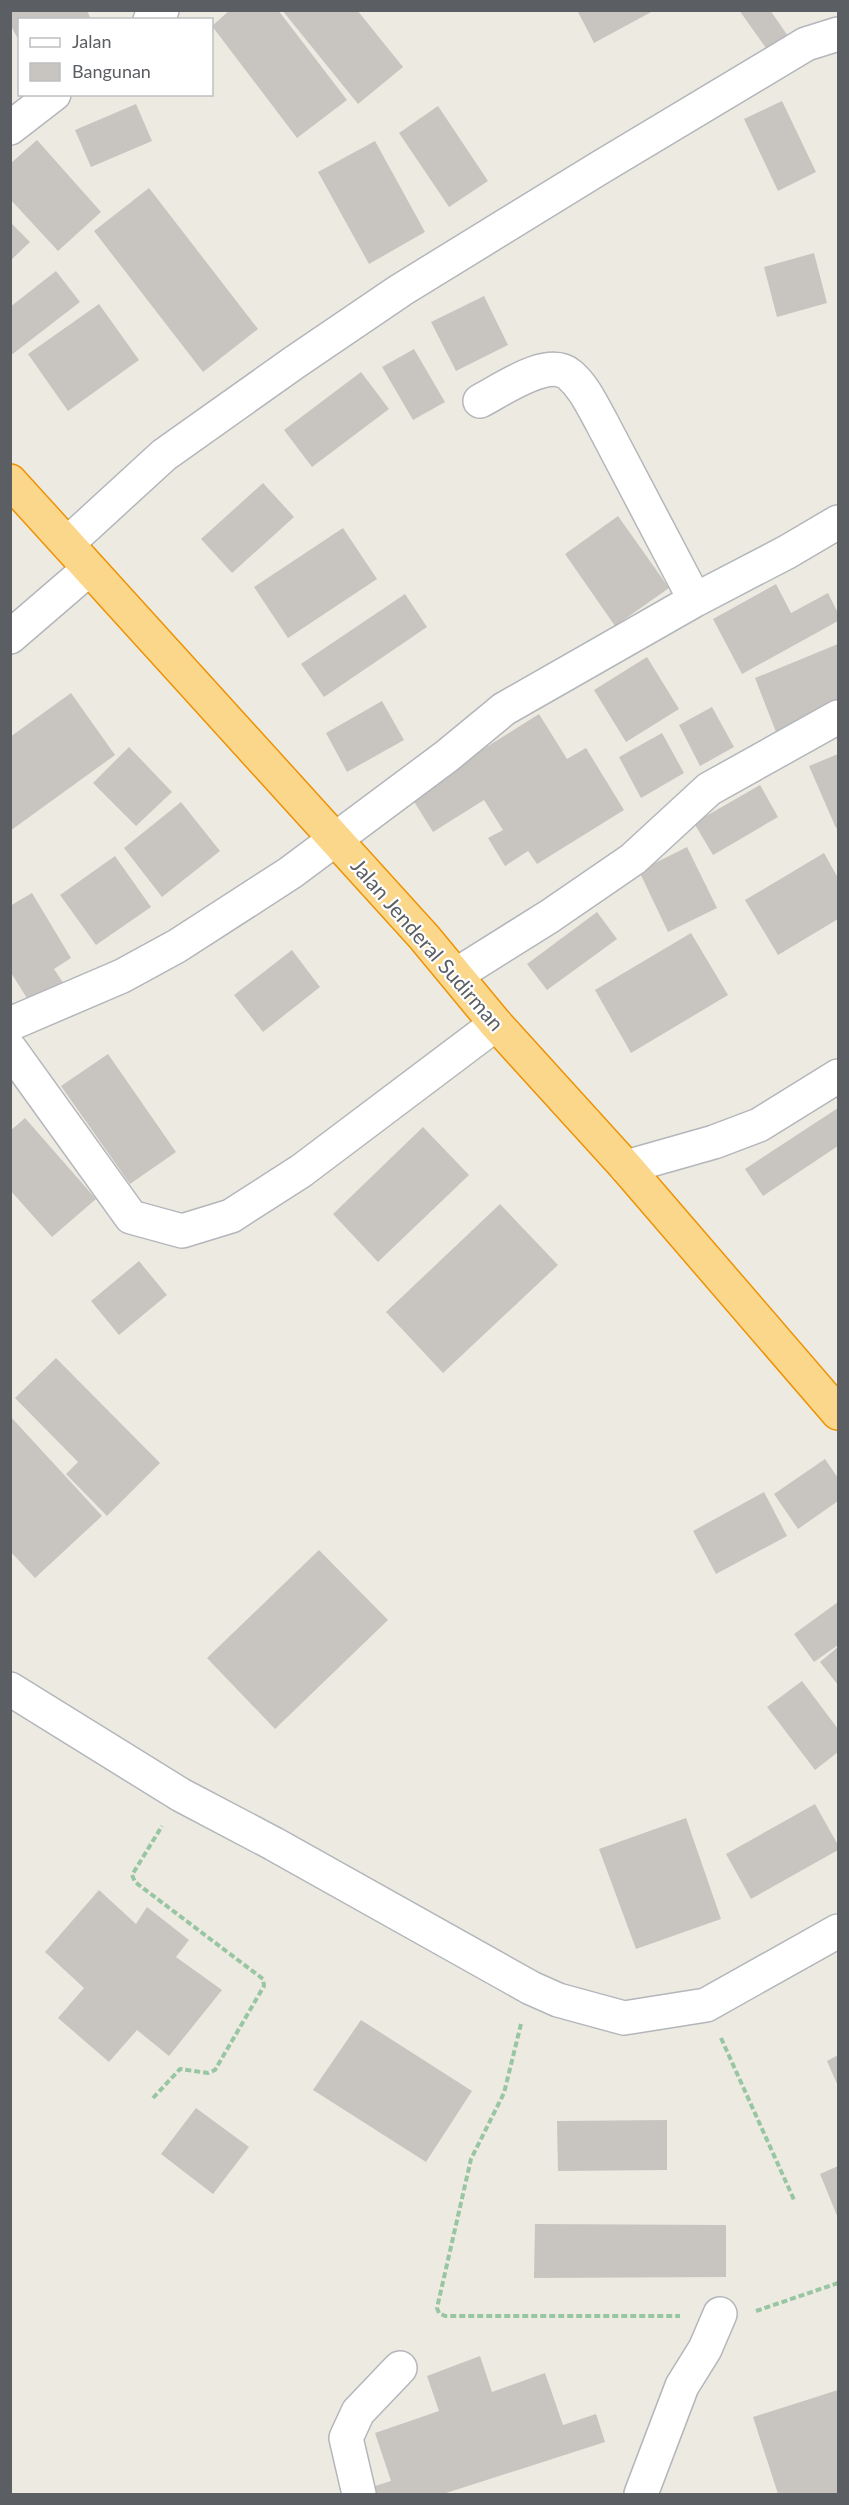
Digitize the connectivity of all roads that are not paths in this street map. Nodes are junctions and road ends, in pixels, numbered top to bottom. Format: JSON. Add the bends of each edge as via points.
{"nodes":[{"id":1,"x":838,"y":34,"type":"edge"},
{"id":2,"x":51,"y":96,"type":"edge"},
{"id":3,"x":10,"y":128,"type":"edge"},
{"id":4,"x":480,"y":401,"type":"dead end"},
{"id":5,"x":10,"y":481,"type":"edge"},
{"id":6,"x":838,"y":522,"type":"edge"},
{"id":7,"x":68,"y":543,"type":"junction"},
{"id":8,"x":89,"y":569,"type":"junction"},
{"id":9,"x":695,"y":600,"type":"junction"},
{"id":10,"x":10,"y":637,"type":"edge"},
{"id":11,"x":838,"y":717,"type":"edge"},
{"id":12,"x":336,"y":838,"type":"junction"},
{"id":13,"x":456,"y":975,"type":"junction"},
{"id":14,"x":10,"y":1024,"type":"edge"},
{"id":15,"x":496,"y":1024,"type":"junction"},
{"id":16,"x":10,"y":1049,"type":"edge"},
{"id":17,"x":838,"y":1076,"type":"edge"},
{"id":18,"x":626,"y":1167,"type":"junction"},
{"id":19,"x":838,"y":1413,"type":"edge"},
{"id":20,"x":10,"y":1689,"type":"edge"},
{"id":21,"x":838,"y":1931,"type":"edge"},
{"id":22,"x":720,"y":2314,"type":"road end"},
{"id":23,"x":399,"y":2368,"type":"dead end"},
{"id":24,"x":359,"y":2494,"type":"edge"},
{"id":25,"x":641,"y":2494,"type":"edge"}],
"edges":[{"from":1,"to":7,"type":"street","via":[[806,44],[401,290],[164,455]]},
{"from":2,"to":3,"type":"street"},
{"from":4,"to":9,"type":"street","via":[[532,373],[552,368],[568,373],[602,421]]},
{"from":5,"to":7,"type":"highway","name":"Jalan Jenderal Sudirman"},
{"from":6,"to":9,"type":"street"},
{"from":7,"to":8,"type":"highway","name":"Jalan Jenderal Sudirman"},
{"from":8,"to":10,"type":"street"},
{"from":8,"to":12,"type":"highway","name":"Jalan Jenderal Sudirman"},
{"from":9,"to":12,"type":"street","via":[[504,709]]},
{"from":11,"to":13,"type":"street","via":[[710,789],[633,859]]},
{"from":12,"to":13,"type":"highway","name":"Jalan Jenderal Sudirman"},
{"from":12,"to":14,"type":"street","via":[[290,873],[177,946],[122,976]]},
{"from":13,"to":15,"type":"highway","name":"Jalan Jenderal Sudirman"},
{"from":15,"to":16,"type":"street","via":[[301,1172],[231,1216],[182,1231],[131,1217]]},
{"from":15,"to":18,"type":"highway","name":"Jalan Jenderal Sudirman"},
{"from":17,"to":18,"type":"street","via":[[759,1125]]},
{"from":18,"to":19,"type":"highway","name":"Jalan Jenderal Sudirman"},
{"from":20,"to":21,"type":"street","via":[[181,1795],[558,2000],[624,2018],[706,2005]]},
{"from":22,"to":25,"type":"street","via":[[705,2349],[682,2386]]},
{"from":23,"to":24,"type":"street","via":[[358,2412],[346,2438]]}]}
